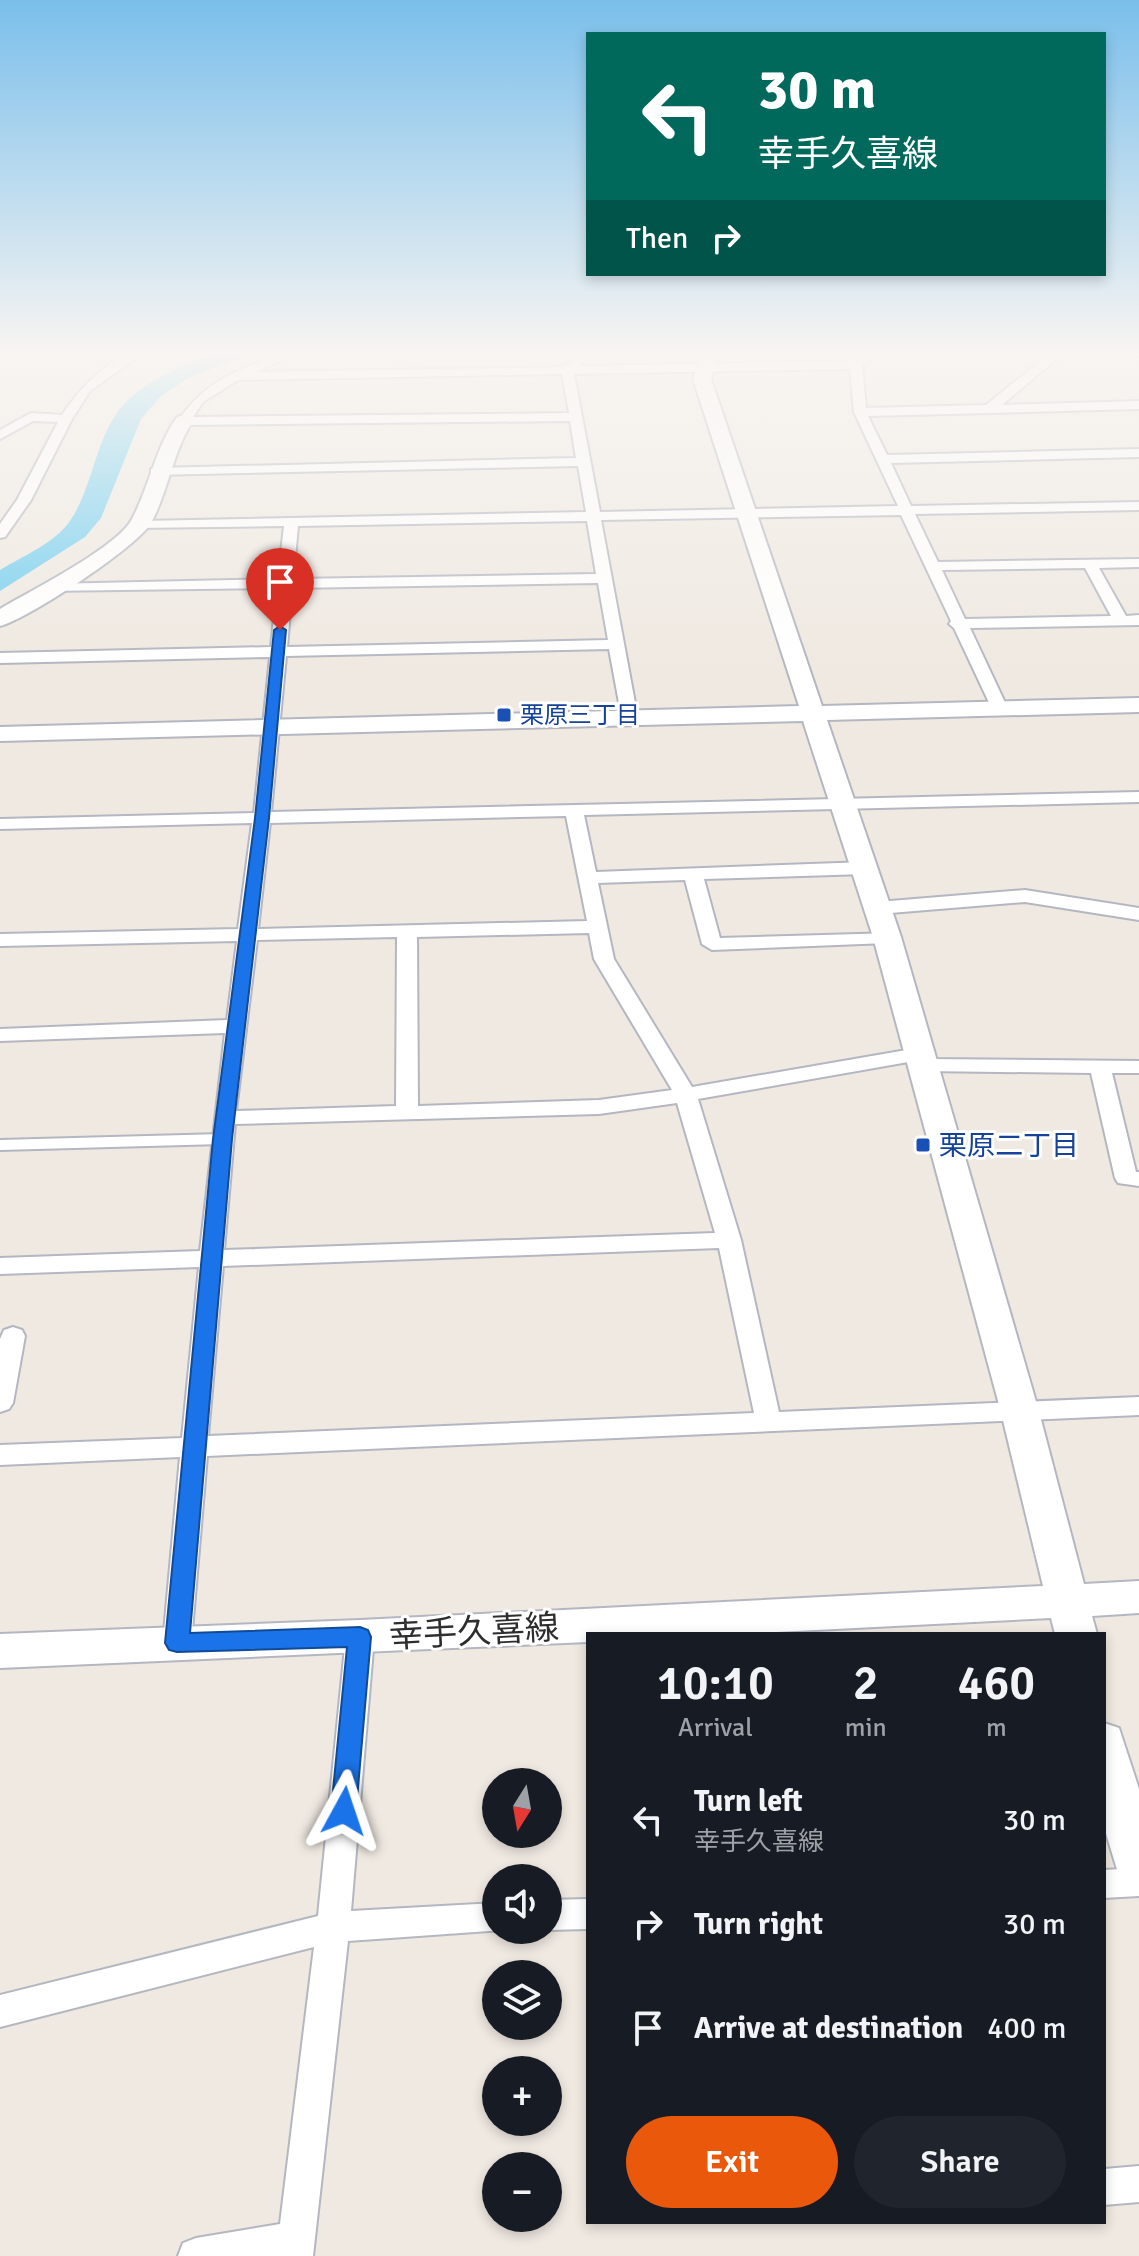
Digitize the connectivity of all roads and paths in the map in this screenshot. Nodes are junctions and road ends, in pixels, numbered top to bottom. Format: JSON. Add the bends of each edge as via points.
{"nodes":[{"id":1,"x":45,"y":455,"type":"edge"},
{"id":2,"x":164,"y":455,"type":"edge"},
{"id":3,"x":584,"y":455,"type":"edge"},
{"id":4,"x":727,"y":455,"type":"edge"},
{"id":5,"x":879,"y":455,"type":"edge"},
{"id":6,"x":1041,"y":455,"type":"edge"},
{"id":7,"x":881,"y":459,"type":"junction"},
{"id":8,"x":585,"y":462,"type":"junction"},
{"id":9,"x":156,"y":472,"type":"junction"},
{"id":10,"x":1139,"y":506,"type":"edge"},
{"id":11,"x":905,"y":511,"type":"junction"},
{"id":12,"x":747,"y":515,"type":"junction"},
{"id":13,"x":592,"y":518,"type":"junction"},
{"id":14,"x":291,"y":524,"type":"junction"},
{"id":15,"x":140,"y":525,"type":"junction"},
{"id":16,"x":0,"y":534,"type":"edge"},
{"id":17,"x":1139,"y":563,"type":"edge"},
{"id":18,"x":1090,"y":564,"type":"junction"},
{"id":19,"x":931,"y":566,"type":"junction"},
{"id":20,"x":604,"y":578,"type":"junction"},
{"id":21,"x":284,"y":586,"type":"junction"},
{"id":22,"x":49,"y":588,"type":"junction"},
{"id":23,"x":0,"y":619,"type":"edge"},
{"id":24,"x":1139,"y":620,"type":"edge"},
{"id":25,"x":1121,"y":621,"type":"junction"},
{"id":26,"x":957,"y":624,"type":"junction"},
{"id":27,"x":617,"y":644,"type":"junction"},
{"id":28,"x":278,"y":652,"type":"junction"},
{"id":29,"x":0,"y":658,"type":"edge"},
{"id":30,"x":1139,"y":705,"type":"edge"},
{"id":31,"x":1000,"y":709,"type":"junction"},
{"id":32,"x":813,"y":714,"type":"junction"},
{"id":33,"x":630,"y":719,"type":"junction"},
{"id":34,"x":271,"y":727,"type":"junction"},
{"id":35,"x":0,"y":734,"type":"edge"},
{"id":36,"x":1139,"y":797,"type":"edge"},
{"id":37,"x":845,"y":804,"type":"junction"},
{"id":38,"x":574,"y":810,"type":"junction"},
{"id":39,"x":262,"y":818,"type":"junction"},
{"id":40,"x":0,"y":824,"type":"edge"},
{"id":41,"x":866,"y":868,"type":"junction"},
{"id":42,"x":693,"y":875,"type":"junction"},
{"id":43,"x":588,"y":878,"type":"junction"},
{"id":44,"x":878,"y":908,"type":"junction"},
{"id":45,"x":1139,"y":914,"type":"edge"},
{"id":46,"x":598,"y":927,"type":"junction"},
{"id":47,"x":407,"y":930,"type":"junction"},
{"id":48,"x":249,"y":933,"type":"junction"},
{"id":49,"x":887,"y":937,"type":"junction"},
{"id":50,"x":0,"y":940,"type":"edge"},
{"id":51,"x":238,"y":1026,"type":"junction"},
{"id":52,"x":0,"y":1035,"type":"edge"},
{"id":53,"x":920,"y":1059,"type":"junction"},
{"id":54,"x":1100,"y":1067,"type":"junction"},
{"id":55,"x":1139,"y":1067,"type":"edge"},
{"id":56,"x":686,"y":1095,"type":"junction"},
{"id":57,"x":407,"y":1111,"type":"junction"},
{"id":58,"x":224,"y":1129,"type":"junction"},
{"id":59,"x":0,"y":1145,"type":"edge"},
{"id":60,"x":1139,"y":1179,"type":"edge"},
{"id":61,"x":729,"y":1240,"type":"junction"},
{"id":62,"x":211,"y":1257,"type":"junction"},
{"id":63,"x":0,"y":1266,"type":"edge"},
{"id":64,"x":13,"y":1336,"type":"dead end"},
{"id":65,"x":0,"y":1403,"type":"edge"},
{"id":66,"x":1139,"y":1406,"type":"edge"},
{"id":67,"x":1020,"y":1412,"type":"junction"},
{"id":68,"x":769,"y":1423,"type":"junction"},
{"id":69,"x":193,"y":1448,"type":"junction"},
{"id":70,"x":0,"y":1455,"type":"edge"},
{"id":71,"x":1139,"y":1597,"type":"edge"},
{"id":72,"x":1073,"y":1617,"type":"edge"},
{"id":73,"x":360,"y":1637,"type":"junction"},
{"id":74,"x":177,"y":1643,"type":"junction"},
{"id":75,"x":0,"y":1651,"type":"edge"},
{"id":76,"x":1106,"y":1749,"type":"edge"},
{"id":77,"x":1139,"y":1874,"type":"edge"},
{"id":78,"x":1139,"y":1882,"type":"edge"},
{"id":79,"x":1106,"y":1884,"type":"edge"},
{"id":80,"x":586,"y":1914,"type":"edge"},
{"id":81,"x":562,"y":1915,"type":"edge"},
{"id":82,"x":482,"y":1919,"type":"edge"},
{"id":83,"x":333,"y":1927,"type":"junction"},
{"id":84,"x":0,"y":2011,"type":"edge"},
{"id":85,"x":1139,"y":2184,"type":"edge"},
{"id":86,"x":1106,"y":2187,"type":"edge"},
{"id":87,"x":296,"y":2249,"type":"edge"},
{"id":88,"x":196,"y":2256,"type":"edge"}],
"edges":[{"from":1,"to":16,"type":"street"},
{"from":2,"to":9,"type":"street"},
{"from":3,"to":8,"type":"street"},
{"from":4,"to":12,"type":"street"},
{"from":5,"to":7,"type":"street"},
{"from":6,"to":7,"type":"street"},
{"from":7,"to":11,"type":"street"},
{"from":8,"to":9,"type":"street"},
{"from":8,"to":13,"type":"street"},
{"from":9,"to":15,"type":"street"},
{"from":10,"to":11,"type":"street"},
{"from":11,"to":12,"type":"street"},
{"from":11,"to":19,"type":"street"},
{"from":12,"to":13,"type":"street"},
{"from":12,"to":32,"type":"street"},
{"from":13,"to":14,"type":"street"},
{"from":13,"to":20,"type":"street"},
{"from":14,"to":15,"type":"street"},
{"from":14,"to":21,"type":"street"},
{"from":15,"to":22,"type":"street"},
{"from":17,"to":18,"type":"street"},
{"from":18,"to":19,"type":"street"},
{"from":18,"to":25,"type":"street"},
{"from":19,"to":26,"type":"street"},
{"from":20,"to":21,"type":"street"},
{"from":20,"to":27,"type":"street"},
{"from":21,"to":22,"type":"street"},
{"from":21,"to":28,"type":"street"},
{"from":22,"to":23,"type":"street"},
{"from":24,"to":25,"type":"street"},
{"from":25,"to":26,"type":"street"},
{"from":26,"to":31,"type":"street"},
{"from":27,"to":28,"type":"street"},
{"from":27,"to":33,"type":"street"},
{"from":28,"to":29,"type":"street"},
{"from":28,"to":34,"type":"street"},
{"from":30,"to":31,"type":"street"},
{"from":31,"to":32,"type":"street"},
{"from":32,"to":33,"type":"street"},
{"from":32,"to":37,"type":"street"},
{"from":33,"to":34,"type":"street"},
{"from":34,"to":35,"type":"street"},
{"from":34,"to":39,"type":"street"},
{"from":36,"to":37,"type":"street"},
{"from":37,"to":38,"type":"street"},
{"from":37,"to":41,"type":"street"},
{"from":38,"to":39,"type":"street"},
{"from":38,"to":43,"type":"street"},
{"from":39,"to":40,"type":"street"},
{"from":39,"to":48,"type":"street"},
{"from":41,"to":42,"type":"street"},
{"from":41,"to":44,"type":"street"},
{"from":42,"to":43,"type":"street"},
{"from":42,"to":49,"type":"street","via":[[712,944]]},
{"from":43,"to":46,"type":"street"},
{"from":44,"to":45,"type":"street","via":[[1025,896]]},
{"from":44,"to":49,"type":"street"},
{"from":46,"to":47,"type":"street"},
{"from":46,"to":56,"type":"street","via":[[604,959]]},
{"from":47,"to":48,"type":"street"},
{"from":47,"to":57,"type":"street"},
{"from":48,"to":50,"type":"street"},
{"from":48,"to":51,"type":"street"},
{"from":49,"to":53,"type":"street"},
{"from":51,"to":52,"type":"street"},
{"from":51,"to":58,"type":"street"},
{"from":53,"to":54,"type":"street"},
{"from":53,"to":56,"type":"street"},
{"from":53,"to":67,"type":"street"},
{"from":54,"to":55,"type":"street"},
{"from":54,"to":60,"type":"street","via":[[1126,1178]]},
{"from":56,"to":57,"type":"street","via":[[599,1107]]},
{"from":56,"to":61,"type":"street"},
{"from":57,"to":58,"type":"street"},
{"from":58,"to":59,"type":"lane"},
{"from":58,"to":62,"type":"street"},
{"from":61,"to":62,"type":"street"},
{"from":61,"to":68,"type":"street"},
{"from":62,"to":63,"type":"street"},
{"from":62,"to":69,"type":"street"},
{"from":64,"to":65,"type":"street"},
{"from":66,"to":67,"type":"street"},
{"from":67,"to":68,"type":"street"},
{"from":67,"to":72,"type":"street"},
{"from":68,"to":69,"type":"street"},
{"from":69,"to":70,"type":"street"},
{"from":69,"to":74,"type":"street"},
{"from":71,"to":72,"type":"street","name":"幸手久喜線"},
{"from":72,"to":73,"type":"street","name":"幸手久喜線"},
{"from":73,"to":74,"type":"street","name":"幸手久喜線"},
{"from":73,"to":83,"type":"street"},
{"from":74,"to":75,"type":"street","name":"幸手久喜線"},
{"from":76,"to":77,"type":"street"},
{"from":78,"to":79,"type":"street"},
{"from":80,"to":81,"type":"street"},
{"from":82,"to":83,"type":"street"},
{"from":83,"to":84,"type":"street"},
{"from":83,"to":87,"type":"street"},
{"from":85,"to":86,"type":"street"},
{"from":87,"to":88,"type":"street","via":[[258,2244]]}]}
